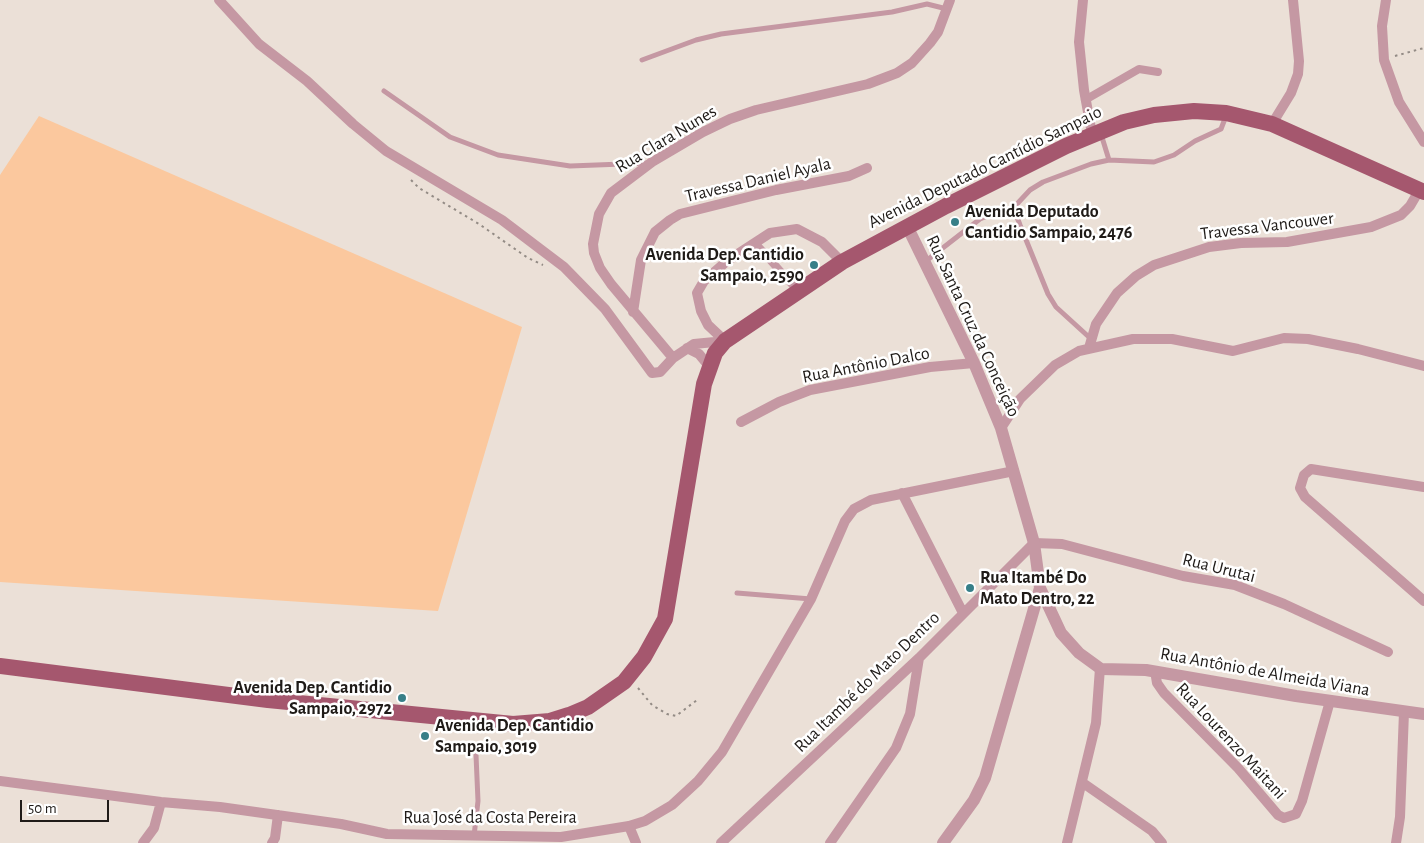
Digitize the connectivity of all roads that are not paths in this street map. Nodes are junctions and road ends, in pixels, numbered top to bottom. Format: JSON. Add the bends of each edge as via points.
{"nodes":[{"id":1,"x":220,"y":0,"type":"edge"},
{"id":2,"x":1083,"y":0,"type":"edge"},
{"id":3,"x":1386,"y":0,"type":"edge"},
{"id":4,"x":1292,"y":1,"type":"edge"},
{"id":5,"x":949,"y":4,"type":"edge"},
{"id":6,"x":642,"y":60,"type":"dead end"},
{"id":7,"x":1158,"y":72,"type":"dead end"},
{"id":8,"x":384,"y":91,"type":"dead end"},
{"id":9,"x":1085,"y":100,"type":"junction"},
{"id":10,"x":1226,"y":113,"type":"junction"},
{"id":11,"x":1272,"y":124,"type":"junction"},
{"id":12,"x":1096,"y":133,"type":"junction"},
{"id":13,"x":1424,"y":142,"type":"edge"},
{"id":14,"x":1109,"y":160,"type":"junction"},
{"id":15,"x":652,"y":162,"type":"junction"},
{"id":16,"x":867,"y":168,"type":"dead end"},
{"id":17,"x":1422,"y":190,"type":"edge"},
{"id":18,"x":1014,"y":209,"type":"junction"},
{"id":19,"x":907,"y":226,"type":"junction"},
{"id":20,"x":755,"y":243,"type":"junction"},
{"id":21,"x":925,"y":261,"type":"junction"},
{"id":22,"x":842,"y":262,"type":"junction"},
{"id":23,"x":798,"y":291,"type":"junction"},
{"id":24,"x":633,"y":312,"type":"junction"},
{"id":25,"x":725,"y":341,"type":"junction"},
{"id":26,"x":1089,"y":343,"type":"junction"},
{"id":27,"x":687,"y":348,"type":"junction"},
{"id":28,"x":673,"y":358,"type":"junction"},
{"id":29,"x":974,"y":363,"type":"junction"},
{"id":30,"x":709,"y":366,"type":"junction"},
{"id":31,"x":1424,"y":366,"type":"edge"},
{"id":32,"x":740,"y":422,"type":"dead end"},
{"id":33,"x":1001,"y":428,"type":"junction"},
{"id":34,"x":1014,"y":471,"type":"junction"},
{"id":35,"x":1423,"y":488,"type":"edge"},
{"id":36,"x":902,"y":493,"type":"junction"},
{"id":37,"x":1034,"y":543,"type":"junction"},
{"id":38,"x":1040,"y":588,"type":"junction"},
{"id":39,"x":737,"y":593,"type":"dead end"},
{"id":40,"x":811,"y":599,"type":"junction"},
{"id":41,"x":1424,"y":601,"type":"edge"},
{"id":42,"x":963,"y":613,"type":"junction"},
{"id":43,"x":1388,"y":652,"type":"dead end"},
{"id":44,"x":919,"y":658,"type":"junction"},
{"id":45,"x":0,"y":666,"type":"edge"},
{"id":46,"x":1100,"y":670,"type":"junction"},
{"id":47,"x":1155,"y":671,"type":"junction"},
{"id":48,"x":1330,"y":701,"type":"junction"},
{"id":49,"x":1404,"y":712,"type":"junction"},
{"id":50,"x":1424,"y":714,"type":"edge"},
{"id":51,"x":476,"y":754,"type":"dead end"},
{"id":52,"x":0,"y":781,"type":"edge"},
{"id":53,"x":1083,"y":783,"type":"junction"},
{"id":54,"x":161,"y":802,"type":"junction"},
{"id":55,"x":278,"y":815,"type":"junction"},
{"id":56,"x":630,"y":826,"type":"junction"},
{"id":57,"x":474,"y":836,"type":"junction"},
{"id":58,"x":547,"y":840,"type":"edge"},
{"id":59,"x":144,"y":843,"type":"edge"},
{"id":60,"x":272,"y":843,"type":"edge"},
{"id":61,"x":636,"y":843,"type":"edge"},
{"id":62,"x":721,"y":843,"type":"edge"},
{"id":63,"x":830,"y":843,"type":"edge"},
{"id":64,"x":943,"y":843,"type":"edge"},
{"id":65,"x":1067,"y":843,"type":"edge"},
{"id":66,"x":1162,"y":843,"type":"edge"},
{"id":67,"x":1396,"y":843,"type":"edge"}],
"edges":[{"from":1,"to":28,"type":"street","name":"Avenida Deputado Cantídio Sampaio","via":[[259,44],[307,81],[386,151],[502,220],[564,267],[605,309],[647,370],[656,374]]},
{"from":2,"to":9,"type":"street","via":[[1079,42]]},
{"from":3,"to":13,"type":"street","via":[[1382,26],[1384,60],[1399,102]]},
{"from":4,"to":11,"type":"street","via":[[1298,74],[1291,94]]},
{"from":5,"to":6,"type":"lane","via":[[928,4],[892,12],[721,34]]},
{"from":5,"to":15,"type":"street","name":"Rua Clara Nunes","via":[[930,43],[912,63],[897,73],[851,89],[756,110],[703,132]]},
{"from":7,"to":9,"type":"street","via":[[1139,69]]},
{"from":8,"to":15,"type":"lane","via":[[450,137],[498,155],[570,166]]},
{"from":9,"to":12,"type":"street"},
{"from":10,"to":11,"type":"main road","name":"Avenida Deputado Cantídio Sampaio"},
{"from":10,"to":12,"type":"main road","name":"Avenida Deputado Cantídio Sampaio","via":[[1154,114]]},
{"from":10,"to":14,"type":"lane","via":[[1221,129],[1174,155],[1154,162]]},
{"from":11,"to":17,"type":"main road","name":"Avenida Deputado Cantídio Sampaio"},
{"from":12,"to":14,"type":"lane"},
{"from":12,"to":19,"type":"main road","name":"Avenida Deputado Cantídio Sampaio"},
{"from":14,"to":18,"type":"lane","via":[[1042,182],[1030,190]]},
{"from":15,"to":24,"type":"street","name":"Rua Clara Nunes","via":[[611,193],[598,214],[594,234],[594,253],[600,268]]},
{"from":16,"to":24,"type":"street","name":"Travessa Daniel Ayala","via":[[850,176],[776,190],[680,214],[670,220],[655,232],[641,260]]},
{"from":17,"to":26,"type":"street","name":"Travessa Vancouver","via":[[1401,215],[1371,227],[1288,242],[1209,247],[1154,265],[1118,293],[1096,324]]},
{"from":18,"to":21,"type":"lane","via":[[980,219]]},
{"from":18,"to":26,"type":"lane","via":[[1048,294]]},
{"from":19,"to":21,"type":"street","name":"Rua Santa Cruz da Conceição"},
{"from":19,"to":22,"type":"main road","name":"Avenida Deputado Cantídio Sampaio"},
{"from":20,"to":22,"type":"street","via":[[770,234],[798,228],[822,242]]},
{"from":20,"to":23,"type":"street"},
{"from":20,"to":25,"type":"street","via":[[718,268],[698,288],[697,299],[708,325]]},
{"from":21,"to":29,"type":"street","name":"Rua Santa Cruz da Conceição"},
{"from":22,"to":23,"type":"main road","name":"Avenida Deputado Cantídio Sampaio"},
{"from":23,"to":25,"type":"main road","name":"Avenida Deputado Cantídio Sampaio"},
{"from":24,"to":28,"type":"street","name":"Rua Clara Nunes"},
{"from":25,"to":27,"type":"street","name":"Avenida Deputado Cantídio Sampaio","via":[[694,344]]},
{"from":25,"to":30,"type":"main road","name":"Avenida Deputado Cantídio Sampaio"},
{"from":26,"to":31,"type":"street","via":[[1159,338],[1187,340],[1233,351],[1284,338],[1297,338]]},
{"from":26,"to":33,"type":"street","via":[[1036,381],[1015,405]]},
{"from":27,"to":28,"type":"street","name":"Avenida Deputado Cantídio Sampaio"},
{"from":27,"to":30,"type":"street","via":[[699,354]]},
{"from":29,"to":32,"type":"street","name":"Rua Antônio Dalco","via":[[930,367],[810,390]]},
{"from":29,"to":33,"type":"street","name":"Rua Santa Cruz da Conceição"},
{"from":30,"to":45,"type":"main road","name":"Avenida Deputado Cantídio Sampaio","via":[[665,619],[629,677],[616,690],[588,707],[550,721],[513,724],[259,699]]},
{"from":33,"to":34,"type":"street","name":"Rua Santa Cruz da Conceição"},
{"from":34,"to":36,"type":"street","name":"Rua José da Costa Pereira"},
{"from":34,"to":37,"type":"street","name":"Rua Santa Cruz da Conceição"},
{"from":35,"to":41,"type":"street","via":[[1311,469],[1301,480],[1300,488],[1305,496]]},
{"from":36,"to":40,"type":"street","name":"Rua José da Costa Pereira","via":[[871,500],[854,509]]},
{"from":36,"to":42,"type":"street"},
{"from":37,"to":38,"type":"street","name":"Rua Santa Cruz da Conceição"},
{"from":37,"to":42,"type":"street","name":"Rua Itambé do Mato Dentro"},
{"from":37,"to":43,"type":"street","name":"Rua Urutai","via":[[1062,544],[1183,576],[1235,586],[1284,604]]},
{"from":38,"to":46,"type":"street","via":[[1061,633]]},
{"from":38,"to":64,"type":"street","via":[[985,778],[974,800]]},
{"from":39,"to":40,"type":"lane"},
{"from":40,"to":56,"type":"street","name":"Rua José da Costa Pereira","via":[[738,728],[716,760],[672,805]]},
{"from":42,"to":44,"type":"street","name":"Rua Itambé do Mato Dentro"},
{"from":44,"to":62,"type":"street","name":"Rua Itambé do Mato Dentro"},
{"from":44,"to":63,"type":"street","via":[[914,696],[903,733],[888,761]]},
{"from":46,"to":47,"type":"street","name":"Rua Antônio de Almeida Viana"},
{"from":46,"to":53,"type":"street","via":[[1096,723]]},
{"from":47,"to":48,"type":"street","name":"Rua Antônio de Almeida Viana"},
{"from":47,"to":48,"type":"street","name":"Rua Lourenzo Maitani","via":[[1157,683],[1164,693],[1284,818],[1296,814]]},
{"from":48,"to":49,"type":"street","name":"Rua Antônio de Almeida Viana"},
{"from":49,"to":50,"type":"street","name":"Rua Antônio de Almeida Viana"},
{"from":49,"to":67,"type":"street","via":[[1400,828]]},
{"from":51,"to":57,"type":"lane","via":[[478,801]]},
{"from":52,"to":54,"type":"street","name":"Rua José da Costa Pereira"},
{"from":53,"to":65,"type":"street"},
{"from":53,"to":66,"type":"street","via":[[1152,831]]},
{"from":54,"to":55,"type":"street","name":"Rua José da Costa Pereira"},
{"from":54,"to":59,"type":"street","via":[[154,828]]},
{"from":55,"to":57,"type":"street","name":"Rua José da Costa Pereira","via":[[387,834]]},
{"from":55,"to":60,"type":"street"},
{"from":56,"to":58,"type":"street","name":"Rua José da Costa Pereira"},
{"from":56,"to":61,"type":"street"},
{"from":57,"to":58,"type":"street","name":"Rua José da Costa Pereira"}]}
